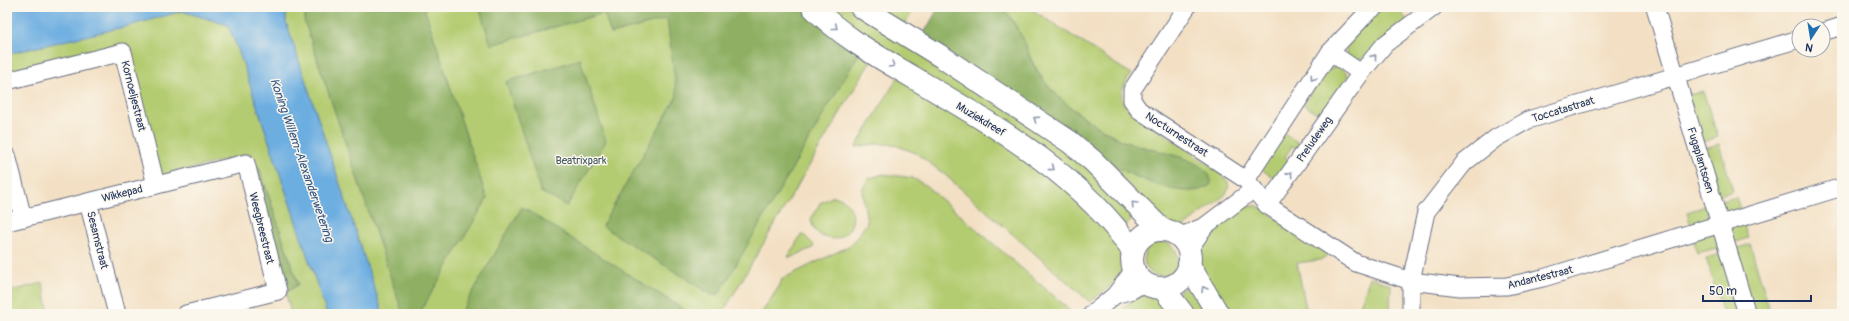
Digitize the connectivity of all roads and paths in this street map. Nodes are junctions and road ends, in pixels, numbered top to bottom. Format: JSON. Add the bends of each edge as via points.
{"nodes":[{"id":1,"x":813,"y":7,"type":"edge"},
{"id":2,"x":1187,"y":7,"type":"edge"},
{"id":3,"x":1375,"y":7,"type":"edge"},
{"id":4,"x":1434,"y":7,"type":"edge"},
{"id":5,"x":1655,"y":7,"type":"edge"},
{"id":6,"x":869,"y":12,"type":"edge"},
{"id":7,"x":1842,"y":26,"type":"edge"},
{"id":8,"x":1831,"y":29,"type":"edge"},
{"id":9,"x":1791,"y":41,"type":"edge"},
{"id":10,"x":1330,"y":52,"type":"junction"},
{"id":11,"x":1360,"y":73,"type":"junction"},
{"id":12,"x":1675,"y":75,"type":"junction"},
{"id":13,"x":7,"y":81,"type":"edge"},
{"id":14,"x":7,"y":155,"type":"edge"},
{"id":15,"x":156,"y":185,"type":"junction"},
{"id":16,"x":1250,"y":185,"type":"junction"},
{"id":17,"x":1842,"y":187,"type":"edge"},
{"id":18,"x":88,"y":202,"type":"junction"},
{"id":19,"x":1267,"y":206,"type":"junction"},
{"id":20,"x":15,"y":220,"type":"edge"},
{"id":21,"x":1720,"y":224,"type":"junction"},
{"id":22,"x":1180,"y":246,"type":"junction"},
{"id":23,"x":1144,"y":273,"type":"junction"},
{"id":24,"x":1411,"y":281,"type":"junction"},
{"id":25,"x":117,"y":314,"type":"edge"},
{"id":26,"x":186,"y":314,"type":"edge"},
{"id":27,"x":1092,"y":314,"type":"edge"},
{"id":28,"x":1183,"y":314,"type":"edge"},
{"id":29,"x":1218,"y":314,"type":"edge"},
{"id":30,"x":1411,"y":314,"type":"edge"},
{"id":31,"x":1748,"y":314,"type":"edge"}],
"edges":[{"from":1,"to":23,"type":"main road","name":"Muziekdreef","one_way":true,"via":[[858,44],[1011,137],[1076,187],[1118,230]]},
{"from":2,"to":16,"type":"street","name":"Nocturnestraat","via":[[1135,84],[1132,100],[1139,110]]},
{"from":3,"to":10,"type":"street"},
{"from":11,"to":4,"type":"street","name":"Preludeweg","one_way":true,"via":[[1385,44]]},
{"from":5,"to":12,"type":"street","name":"Fugaplantsoen"},
{"from":22,"to":6,"type":"main road","one_way":true,"via":[[1070,142]]},
{"from":7,"to":8,"type":"street"},
{"from":9,"to":12,"type":"street","name":"Toccatastraat"},
{"from":10,"to":11,"type":"street"},
{"from":10,"to":16,"type":"street","one_way":true},
{"from":19,"to":11,"type":"street","name":"Preludeweg","one_way":true},
{"from":12,"to":21,"type":"street","name":"Fugaplantsoen"},
{"from":12,"to":24,"type":"street","name":"Toccatastraat","via":[[1528,120],[1496,138],[1464,162],[1426,212]]},
{"from":13,"to":15,"type":"street","name":"Kornoeljestraat","via":[[123,52]]},
{"from":14,"to":20,"type":"street"},
{"from":15,"to":18,"type":"street","name":"Wikkepad"},
{"from":15,"to":26,"type":"street","name":"Weegbreestraat","via":[[246,162],[278,291]]},
{"from":16,"to":19,"type":"street","name":"Andantestraat"},
{"from":16,"to":22,"type":"street"},
{"from":17,"to":21,"type":"street","name":"Andantestraat"},
{"from":18,"to":20,"type":"street","name":"Sesamstraat"},
{"from":18,"to":25,"type":"street","name":"Sesamstraat"},
{"from":19,"to":24,"type":"street","name":"Andantestraat","via":[[1356,263]]},
{"from":21,"to":24,"type":"street","name":"Andantestraat","via":[[1543,278],[1508,286],[1460,287]]},
{"from":21,"to":31,"type":"street","name":"Fugaplantsoen"},
{"from":22,"to":23,"type":"main road","via":[[1180,280]]},
{"from":22,"to":23,"type":"main road","via":[[1144,236]]},
{"from":29,"to":22,"type":"main road","one_way":true},
{"from":23,"to":27,"type":"street","via":[[1132,290],[1115,295]]},
{"from":23,"to":28,"type":"main road","name":"Muziekdreef"},
{"from":24,"to":30,"type":"street","name":"Toccatastraat"}]}
